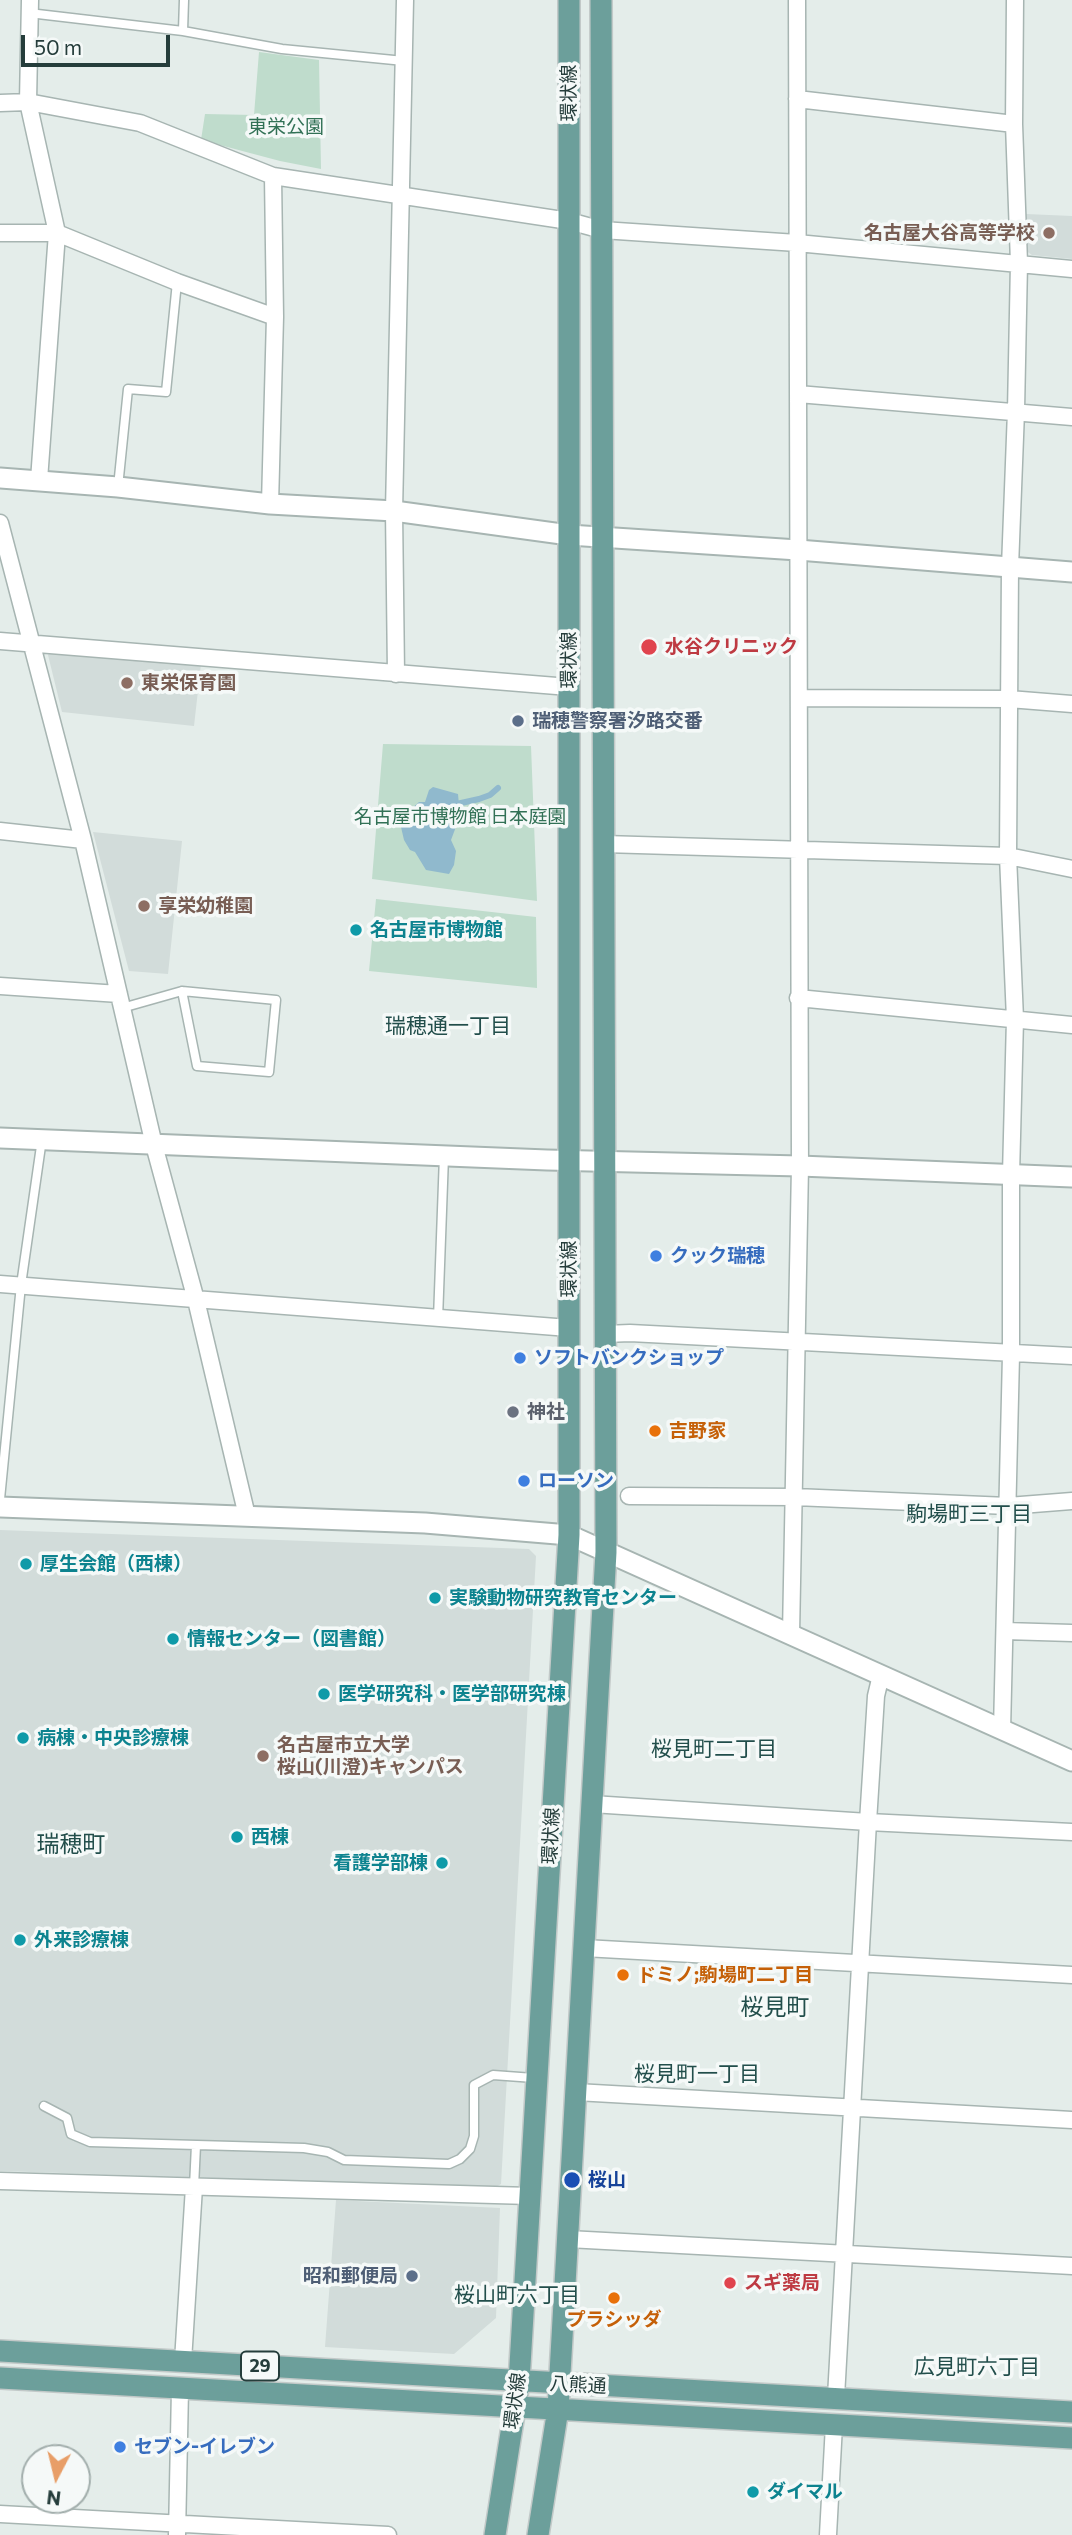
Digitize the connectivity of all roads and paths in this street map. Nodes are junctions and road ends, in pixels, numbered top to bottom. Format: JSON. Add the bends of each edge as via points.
{"nodes":[{"id":1,"x":184,"y":0,"type":"edge"},
{"id":2,"x":405,"y":0,"type":"edge"},
{"id":3,"x":569,"y":0,"type":"edge"},
{"id":4,"x":601,"y":0,"type":"edge"},
{"id":5,"x":797,"y":0,"type":"edge"},
{"id":6,"x":1016,"y":0,"type":"edge"},
{"id":7,"x":30,"y":7,"type":"edge"},
{"id":8,"x":183,"y":31,"type":"junction"},
{"id":9,"x":404,"y":61,"type":"junction"},
{"id":10,"x":797,"y":99,"type":"junction"},
{"id":11,"x":29,"y":102,"type":"junction"},
{"id":12,"x":0,"y":103,"type":"edge"},
{"id":13,"x":1014,"y":124,"type":"junction"},
{"id":14,"x":273,"y":176,"type":"junction"},
{"id":15,"x":402,"y":195,"type":"junction"},
{"id":16,"x":569,"y":221,"type":"junction"},
{"id":17,"x":602,"y":230,"type":"junction"},
{"id":18,"x":0,"y":233,"type":"edge"},
{"id":19,"x":57,"y":233,"type":"junction"},
{"id":20,"x":797,"y":243,"type":"junction"},
{"id":21,"x":1019,"y":263,"type":"junction"},
{"id":22,"x":1072,"y":269,"type":"edge"},
{"id":23,"x":177,"y":282,"type":"junction"},
{"id":24,"x":275,"y":317,"type":"junction"},
{"id":25,"x":798,"y":394,"type":"junction"},
{"id":26,"x":1016,"y":411,"type":"junction"},
{"id":27,"x":1072,"y":417,"type":"edge"},
{"id":28,"x":0,"y":478,"type":"edge"},
{"id":29,"x":39,"y":480,"type":"junction"},
{"id":30,"x":118,"y":486,"type":"junction"},
{"id":31,"x":271,"y":504,"type":"junction"},
{"id":32,"x":394,"y":511,"type":"junction"},
{"id":33,"x":0,"y":523,"type":"edge"},
{"id":34,"x":569,"y":535,"type":"junction"},
{"id":35,"x":603,"y":537,"type":"junction"},
{"id":36,"x":798,"y":550,"type":"junction"},
{"id":37,"x":1010,"y":567,"type":"junction"},
{"id":38,"x":1072,"y":572,"type":"edge"},
{"id":39,"x":0,"y":641,"type":"edge"},
{"id":40,"x":33,"y":645,"type":"junction"},
{"id":41,"x":396,"y":674,"type":"junction"},
{"id":42,"x":569,"y":687,"type":"junction"},
{"id":43,"x":800,"y":698,"type":"junction"},
{"id":44,"x":1009,"y":699,"type":"junction"},
{"id":45,"x":1072,"y":704,"type":"edge"},
{"id":46,"x":0,"y":831,"type":"edge"},
{"id":47,"x":82,"y":839,"type":"junction"},
{"id":48,"x":604,"y":844,"type":"junction"},
{"id":49,"x":797,"y":848,"type":"junction"},
{"id":50,"x":1008,"y":856,"type":"junction"},
{"id":51,"x":1072,"y":869,"type":"edge"},
{"id":52,"x":0,"y":986,"type":"edge"},
{"id":53,"x":182,"y":990,"type":"junction"},
{"id":54,"x":798,"y":998,"type":"junction"},
{"id":55,"x":120,"y":1001,"type":"junction"},
{"id":56,"x":1015,"y":1018,"type":"junction"},
{"id":57,"x":1072,"y":1025,"type":"edge"},
{"id":58,"x":0,"y":1138,"type":"edge"},
{"id":59,"x":42,"y":1139,"type":"junction"},
{"id":60,"x":154,"y":1145,"type":"junction"},
{"id":61,"x":444,"y":1156,"type":"junction"},
{"id":62,"x":569,"y":1161,"type":"junction"},
{"id":63,"x":605,"y":1161,"type":"junction"},
{"id":64,"x":800,"y":1166,"type":"junction"},
{"id":65,"x":1011,"y":1175,"type":"junction"},
{"id":66,"x":1072,"y":1177,"type":"edge"},
{"id":67,"x":0,"y":1284,"type":"edge"},
{"id":68,"x":21,"y":1285,"type":"junction"},
{"id":69,"x":195,"y":1300,"type":"junction"},
{"id":70,"x":438,"y":1319,"type":"junction"},
{"id":71,"x":569,"y":1328,"type":"junction"},
{"id":72,"x":605,"y":1334,"type":"junction"},
{"id":73,"x":798,"y":1343,"type":"junction"},
{"id":74,"x":1011,"y":1355,"type":"junction"},
{"id":75,"x":1072,"y":1356,"type":"edge"},
{"id":76,"x":629,"y":1496,"type":"dead end"},
{"id":77,"x":795,"y":1497,"type":"junction"},
{"id":78,"x":0,"y":1499,"type":"edge"},
{"id":79,"x":1072,"y":1501,"type":"edge"},
{"id":80,"x":1008,"y":1506,"type":"junction"},
{"id":81,"x":0,"y":1507,"type":"edge"},
{"id":82,"x":247,"y":1516,"type":"junction"},
{"id":83,"x":569,"y":1535,"type":"junction"},
{"id":84,"x":606,"y":1552,"type":"junction"},
{"id":85,"x":1005,"y":1631,"type":"junction"},
{"id":86,"x":1072,"y":1633,"type":"edge"},
{"id":87,"x":791,"y":1634,"type":"junction"},
{"id":88,"x":881,"y":1675,"type":"junction"},
{"id":89,"x":1002,"y":1730,"type":"junction"},
{"id":90,"x":1072,"y":1761,"type":"edge"},
{"id":91,"x":592,"y":1804,"type":"junction"},
{"id":92,"x":868,"y":1822,"type":"junction"},
{"id":93,"x":1072,"y":1832,"type":"edge"},
{"id":94,"x":584,"y":1948,"type":"junction"},
{"id":95,"x":861,"y":1962,"type":"junction"},
{"id":96,"x":1072,"y":1975,"type":"edge"},
{"id":97,"x":537,"y":2078,"type":"junction"},
{"id":98,"x":576,"y":2092,"type":"junction"},
{"id":99,"x":44,"y":2106,"type":"dead end"},
{"id":100,"x":853,"y":2107,"type":"junction"},
{"id":101,"x":1072,"y":2120,"type":"edge"},
{"id":102,"x":196,"y":2145,"type":"junction"},
{"id":103,"x":0,"y":2180,"type":"edge"},
{"id":104,"x":194,"y":2187,"type":"junction"},
{"id":105,"x":530,"y":2196,"type":"junction"},
{"id":106,"x":568,"y":2239,"type":"junction"},
{"id":107,"x":845,"y":2253,"type":"junction"},
{"id":108,"x":1072,"y":2266,"type":"edge"},
{"id":109,"x":0,"y":2351,"type":"edge"},
{"id":110,"x":183,"y":2361,"type":"junction"},
{"id":111,"x":0,"y":2378,"type":"edge"},
{"id":112,"x":519,"y":2382,"type":"junction"},
{"id":113,"x":560,"y":2384,"type":"junction"},
{"id":114,"x":180,"y":2389,"type":"junction"},
{"id":115,"x":836,"y":2397,"type":"junction"},
{"id":116,"x":515,"y":2407,"type":"junction"},
{"id":117,"x":558,"y":2409,"type":"junction"},
{"id":118,"x":1072,"y":2412,"type":"edge"},
{"id":119,"x":834,"y":2425,"type":"junction"},
{"id":120,"x":1072,"y":2438,"type":"edge"},
{"id":121,"x":0,"y":2514,"type":"edge"},
{"id":122,"x":178,"y":2529,"type":"edge"},
{"id":123,"x":388,"y":2535,"type":"edge"},
{"id":124,"x":495,"y":2535,"type":"edge"},
{"id":125,"x":538,"y":2535,"type":"edge"},
{"id":126,"x":828,"y":2535,"type":"edge"}],
"edges":[{"from":1,"to":8,"type":"lane"},
{"from":2,"to":9,"type":"street"},
{"from":3,"to":16,"type":"main road","name":"環状線"},
{"from":4,"to":17,"type":"main road","name":"環状線"},
{"from":5,"to":10,"type":"street"},
{"from":6,"to":13,"type":"street"},
{"from":7,"to":8,"type":"lane"},
{"from":7,"to":11,"type":"street"},
{"from":8,"to":9,"type":"lane","via":[[282,49]]},
{"from":9,"to":15,"type":"street"},
{"from":10,"to":13,"type":"street"},
{"from":10,"to":20,"type":"street"},
{"from":11,"to":12,"type":"street"},
{"from":11,"to":14,"type":"street","via":[[140,123]]},
{"from":11,"to":19,"type":"street"},
{"from":13,"to":21,"type":"street"},
{"from":14,"to":15,"type":"street"},
{"from":14,"to":24,"type":"street"},
{"from":15,"to":16,"type":"street"},
{"from":15,"to":32,"type":"street"},
{"from":16,"to":17,"type":"street"},
{"from":16,"to":34,"type":"main road","name":"環状線"},
{"from":17,"to":20,"type":"street"},
{"from":17,"to":35,"type":"main road","name":"環状線"},
{"from":18,"to":19,"type":"street"},
{"from":19,"to":23,"type":"street"},
{"from":19,"to":29,"type":"street"},
{"from":20,"to":21,"type":"street"},
{"from":20,"to":25,"type":"street"},
{"from":21,"to":22,"type":"street"},
{"from":21,"to":26,"type":"street"},
{"from":23,"to":24,"type":"street"},
{"from":23,"to":30,"type":"lane","via":[[166,391],[128,388]]},
{"from":24,"to":31,"type":"street"},
{"from":25,"to":26,"type":"street"},
{"from":25,"to":36,"type":"street"},
{"from":26,"to":27,"type":"street"},
{"from":26,"to":37,"type":"street"},
{"from":28,"to":29,"type":"street"},
{"from":29,"to":30,"type":"street"},
{"from":30,"to":31,"type":"street"},
{"from":31,"to":32,"type":"street"},
{"from":32,"to":34,"type":"street"},
{"from":32,"to":41,"type":"street"},
{"from":33,"to":40,"type":"street"},
{"from":34,"to":35,"type":"street"},
{"from":34,"to":42,"type":"main road","name":"環状線"},
{"from":35,"to":36,"type":"street"},
{"from":35,"to":48,"type":"main road","name":"環状線"},
{"from":36,"to":37,"type":"street"},
{"from":36,"to":43,"type":"street"},
{"from":37,"to":38,"type":"street"},
{"from":37,"to":44,"type":"street"},
{"from":39,"to":40,"type":"street"},
{"from":40,"to":41,"type":"street"},
{"from":40,"to":47,"type":"street"},
{"from":41,"to":42,"type":"street"},
{"from":42,"to":62,"type":"main road","name":"環状線"},
{"from":43,"to":44,"type":"street"},
{"from":43,"to":49,"type":"street"},
{"from":44,"to":45,"type":"street"},
{"from":44,"to":50,"type":"street"},
{"from":46,"to":47,"type":"street"},
{"from":47,"to":55,"type":"street"},
{"from":48,"to":49,"type":"street"},
{"from":48,"to":63,"type":"main road","name":"環状線"},
{"from":49,"to":50,"type":"street"},
{"from":49,"to":54,"type":"street"},
{"from":50,"to":51,"type":"street"},
{"from":50,"to":56,"type":"street"},
{"from":52,"to":55,"type":"street"},
{"from":53,"to":53,"type":"lane","via":[[276,1000],[269,1072],[197,1066]]},
{"from":53,"to":55,"type":"lane"},
{"from":54,"to":56,"type":"street"},
{"from":54,"to":64,"type":"street"},
{"from":55,"to":60,"type":"street"},
{"from":56,"to":57,"type":"street"},
{"from":56,"to":65,"type":"street"},
{"from":58,"to":59,"type":"street"},
{"from":59,"to":60,"type":"street"},
{"from":59,"to":68,"type":"lane"},
{"from":60,"to":61,"type":"street"},
{"from":60,"to":69,"type":"street"},
{"from":61,"to":62,"type":"street"},
{"from":61,"to":70,"type":"lane"},
{"from":62,"to":63,"type":"street"},
{"from":62,"to":71,"type":"main road","name":"環状線"},
{"from":63,"to":64,"type":"street"},
{"from":63,"to":72,"type":"main road","name":"環状線"},
{"from":64,"to":65,"type":"street"},
{"from":64,"to":73,"type":"street"},
{"from":65,"to":66,"type":"street"},
{"from":65,"to":74,"type":"street"},
{"from":67,"to":68,"type":"street"},
{"from":68,"to":69,"type":"street"},
{"from":68,"to":78,"type":"lane"},
{"from":69,"to":70,"type":"street"},
{"from":69,"to":82,"type":"street"},
{"from":70,"to":71,"type":"street"},
{"from":71,"to":83,"type":"main road","name":"環状線"},
{"from":72,"to":73,"type":"street"},
{"from":72,"to":84,"type":"main road","name":"環状線"},
{"from":73,"to":74,"type":"street"},
{"from":73,"to":77,"type":"street"},
{"from":74,"to":75,"type":"street"},
{"from":74,"to":80,"type":"street"},
{"from":76,"to":77,"type":"street"},
{"from":77,"to":80,"type":"street"},
{"from":77,"to":87,"type":"street"},
{"from":79,"to":80,"type":"street"},
{"from":80,"to":85,"type":"street"},
{"from":81,"to":82,"type":"street"},
{"from":82,"to":83,"type":"street"},
{"from":83,"to":84,"type":"street"},
{"from":83,"to":97,"type":"main road","name":"環状線"},
{"from":84,"to":87,"type":"street"},
{"from":84,"to":91,"type":"main road","name":"環状線"},
{"from":85,"to":86,"type":"street"},
{"from":85,"to":89,"type":"street"},
{"from":87,"to":88,"type":"street"},
{"from":88,"to":89,"type":"street"},
{"from":88,"to":92,"type":"street"},
{"from":89,"to":90,"type":"street"},
{"from":91,"to":92,"type":"street"},
{"from":91,"to":94,"type":"main road","name":"環状線"},
{"from":92,"to":93,"type":"street"},
{"from":92,"to":95,"type":"street"},
{"from":94,"to":95,"type":"street"},
{"from":94,"to":98,"type":"main road","name":"環状線"},
{"from":95,"to":96,"type":"street"},
{"from":95,"to":100,"type":"street"},
{"from":97,"to":102,"type":"lane","via":[[493,2075],[474,2085],[470,2149],[449,2164],[344,2161],[328,2152],[304,2148]]},
{"from":97,"to":105,"type":"main road","name":"環状線"},
{"from":98,"to":100,"type":"street"},
{"from":98,"to":106,"type":"main road","name":"環状線"},
{"from":99,"to":102,"type":"lane","via":[[67,2118],[72,2134],[90,2142]]},
{"from":100,"to":101,"type":"street"},
{"from":100,"to":107,"type":"street"},
{"from":102,"to":104,"type":"lane"},
{"from":103,"to":104,"type":"street"},
{"from":104,"to":105,"type":"street"},
{"from":104,"to":110,"type":"street"},
{"from":105,"to":112,"type":"main road","name":"環状線"},
{"from":106,"to":107,"type":"street"},
{"from":106,"to":113,"type":"main road","name":"環状線"},
{"from":107,"to":108,"type":"street"},
{"from":107,"to":115,"type":"street"},
{"from":109,"to":110,"type":"main road","name":"八熊通","number":"29"},
{"from":110,"to":112,"type":"main road","name":"八熊通","number":"29"},
{"from":111,"to":114,"type":"main road","name":"八熊通","number":"29"},
{"from":112,"to":113,"type":"main road","name":"八熊通","number":"29"},
{"from":112,"to":116,"type":"main road","name":"環状線"},
{"from":113,"to":115,"type":"main road","name":"八熊通","number":"29"},
{"from":113,"to":117,"type":"main road","name":"環状線"},
{"from":114,"to":116,"type":"main road","name":"八熊通","number":"29"},
{"from":114,"to":122,"type":"street"},
{"from":115,"to":118,"type":"main road","name":"八熊通","number":"29"},
{"from":116,"to":117,"type":"main road","name":"八熊通","number":"29"},
{"from":116,"to":124,"type":"main road","name":"環状線"},
{"from":117,"to":119,"type":"main road","name":"八熊通","number":"29"},
{"from":117,"to":125,"type":"main road","name":"環状線"},
{"from":119,"to":120,"type":"main road","name":"八熊通","number":"29"},
{"from":119,"to":126,"type":"street"},
{"from":121,"to":122,"type":"street"},
{"from":122,"to":123,"type":"street"}]}
